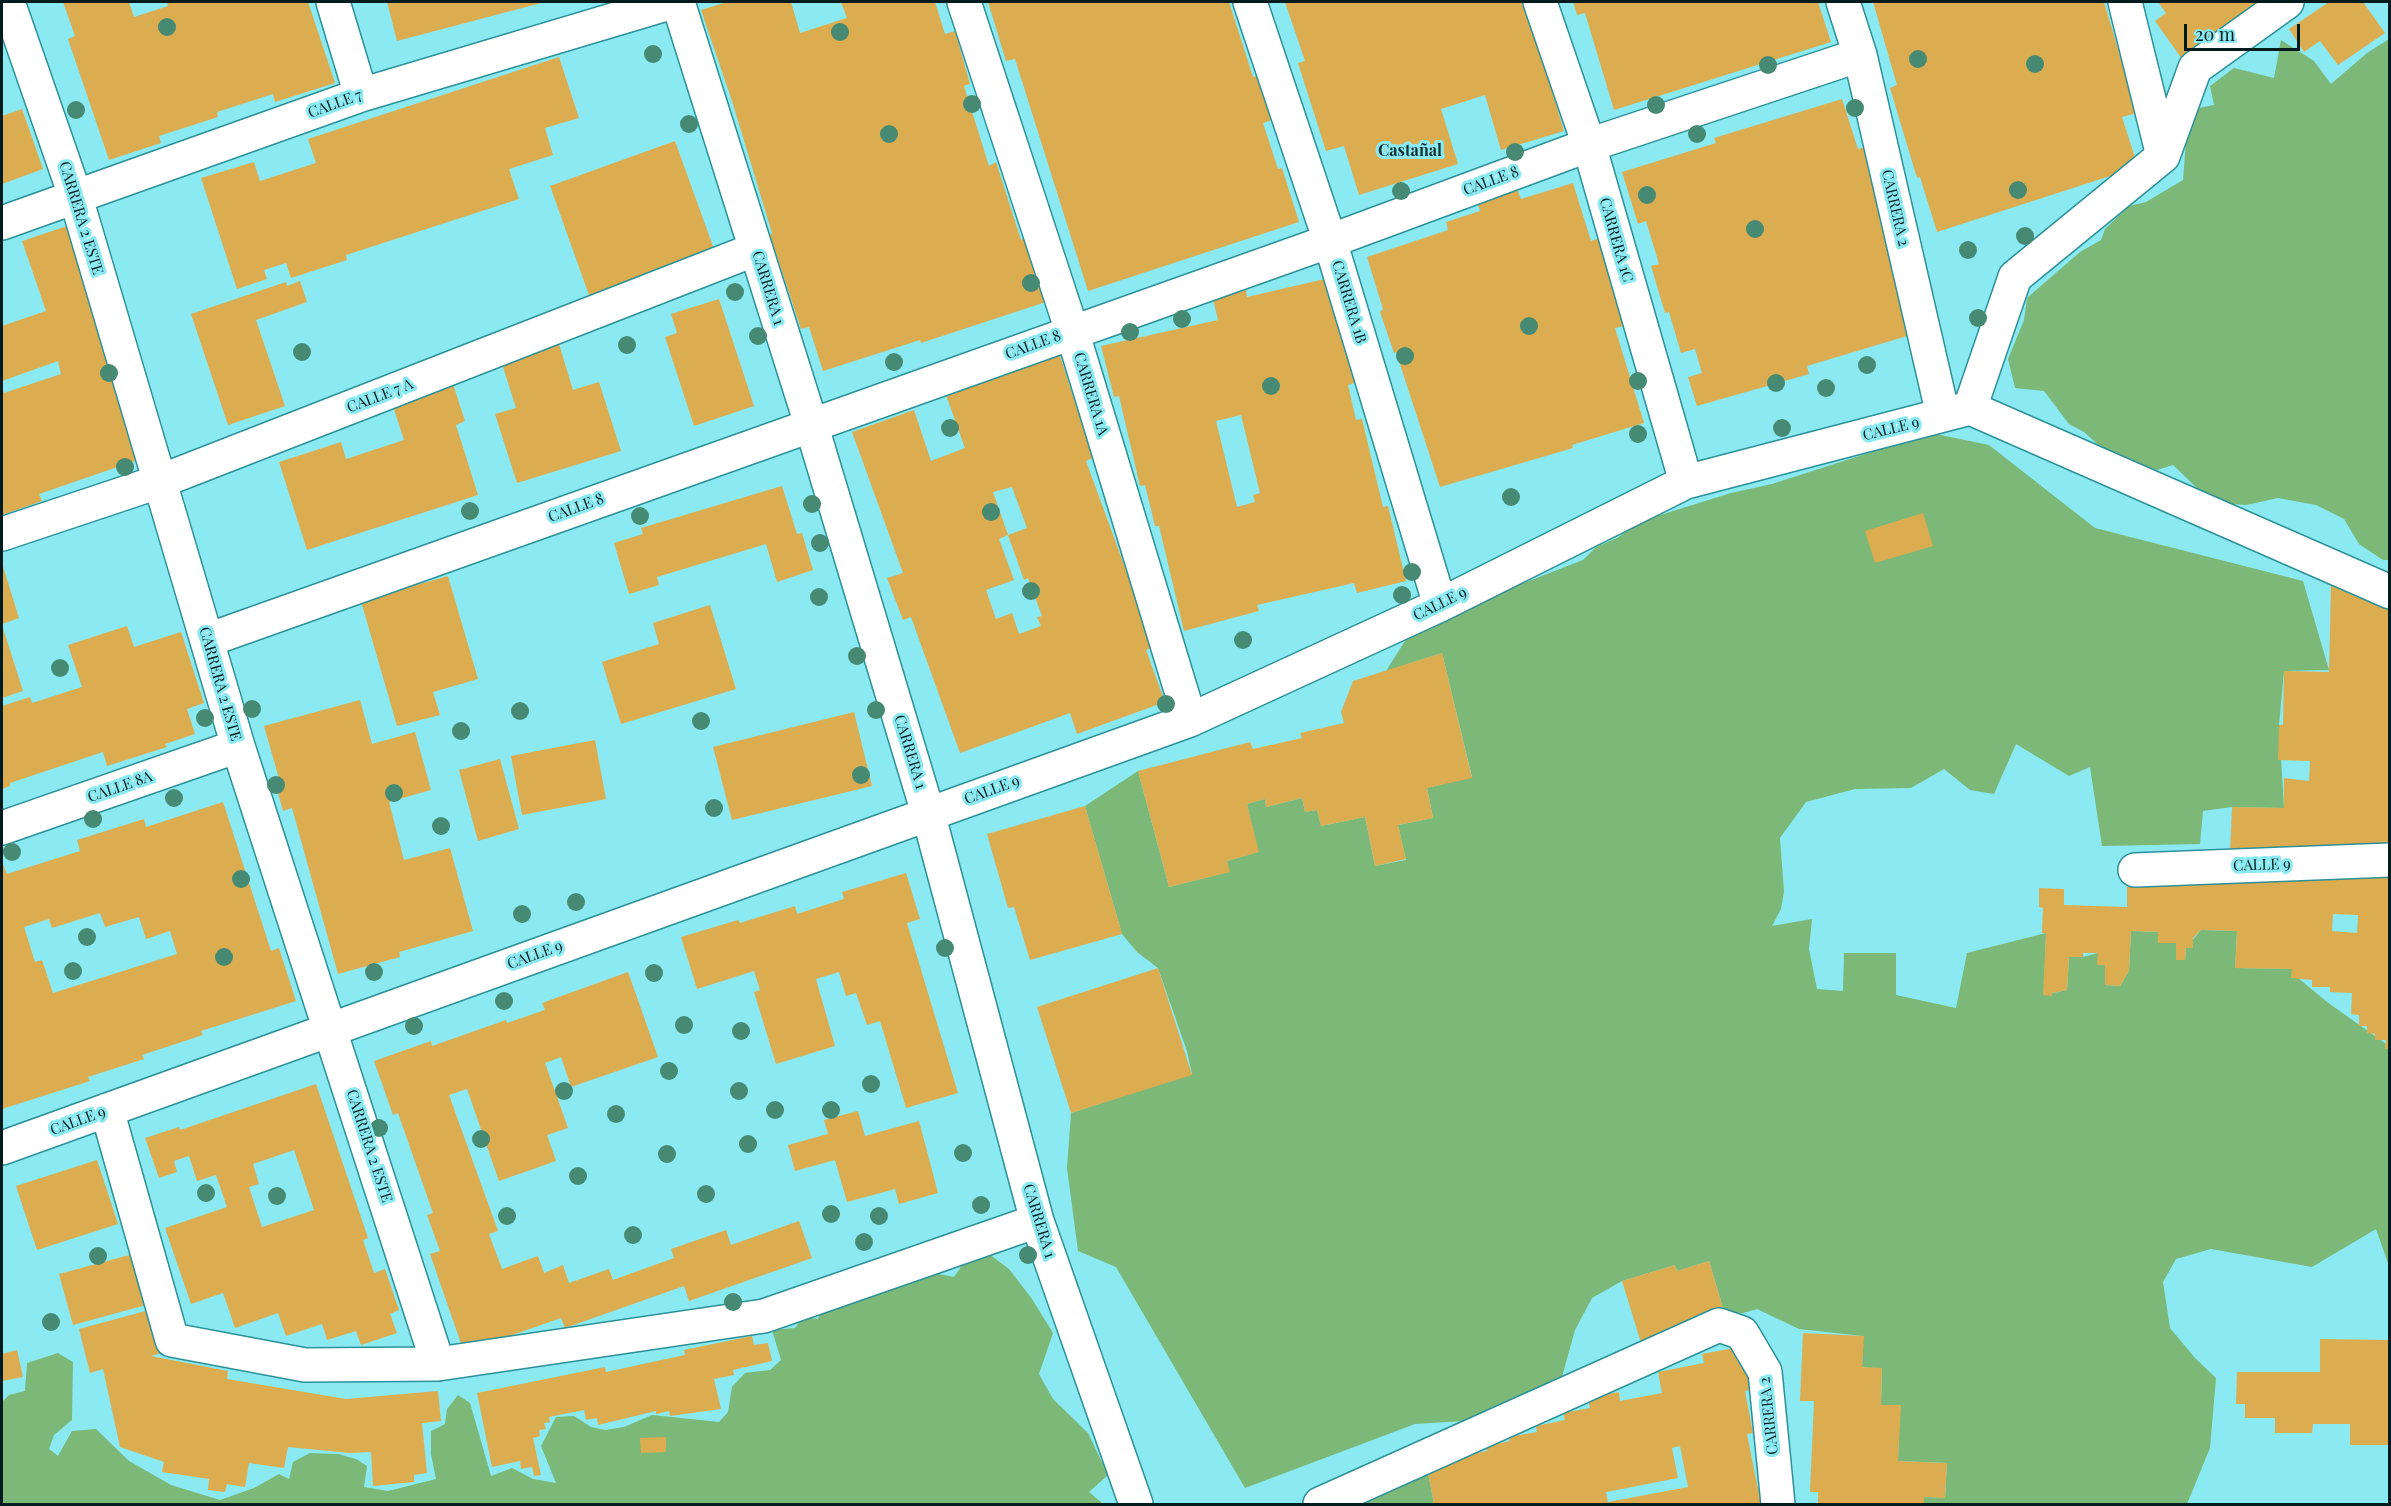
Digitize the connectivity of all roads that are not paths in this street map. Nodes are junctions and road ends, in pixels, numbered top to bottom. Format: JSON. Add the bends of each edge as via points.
{"nodes":[{"id":1,"x":8,"y":2,"type":"edge"},
{"id":2,"x":333,"y":2,"type":"edge"},
{"id":3,"x":673,"y":2,"type":"edge"},
{"id":4,"x":678,"y":2,"type":"edge"},
{"id":5,"x":964,"y":2,"type":"edge"},
{"id":6,"x":1250,"y":2,"type":"edge"},
{"id":7,"x":1540,"y":2,"type":"edge"},
{"id":8,"x":1842,"y":2,"type":"edge"},
{"id":9,"x":2125,"y":2,"type":"edge"},
{"id":10,"x":2287,"y":2,"type":"edge"},
{"id":11,"x":1860,"y":55,"type":"junction"},
{"id":12,"x":361,"y":95,"type":"junction"},
{"id":13,"x":1589,"y":145,"type":"junction"},
{"id":14,"x":2163,"y":156,"type":"junction"},
{"id":15,"x":76,"y":198,"type":"junction"},
{"id":16,"x":2,"y":223,"type":"edge"},
{"id":17,"x":1330,"y":241,"type":"junction"},
{"id":18,"x":756,"y":249,"type":"junction"},
{"id":19,"x":1072,"y":331,"type":"junction"},
{"id":20,"x":1956,"y":412,"type":"junction"},
{"id":21,"x":811,"y":424,"type":"junction"},
{"id":22,"x":160,"y":481,"type":"junction"},
{"id":23,"x":1686,"y":482,"type":"junction"},
{"id":24,"x":2,"y":534,"type":"edge"},
{"id":25,"x":2390,"y":591,"type":"edge"},
{"id":26,"x":1440,"y":605,"type":"junction"},
{"id":27,"x":208,"y":640,"type":"junction"},
{"id":28,"x":1190,"y":720,"type":"junction"},
{"id":29,"x":238,"y":746,"type":"junction"},
{"id":30,"x":928,"y":813,"type":"junction"},
{"id":31,"x":2,"y":828,"type":"edge"},
{"id":32,"x":2390,"y":860,"type":"edge"},
{"id":33,"x":2135,"y":870,"type":"dead end"},
{"id":34,"x":331,"y":1029,"type":"junction"},
{"id":35,"x":107,"y":1110,"type":"junction"},
{"id":36,"x":2,"y":1148,"type":"edge"},
{"id":37,"x":1037,"y":1221,"type":"junction"},
{"id":38,"x":438,"y":1364,"type":"junction"},
{"id":39,"x":1136,"y":1504,"type":"edge"},
{"id":40,"x":1320,"y":1504,"type":"edge"},
{"id":41,"x":1778,"y":1504,"type":"edge"}],
"edges":[{"from":1,"to":15,"type":"street","name":"CARRERA 2 ESTE"},
{"from":2,"to":12,"type":"street"},
{"from":3,"to":12,"type":"street","name":"CALLE 7"},
{"from":4,"to":18,"type":"street","name":"CARRERA 1"},
{"from":5,"to":19,"type":"street","name":"CARRERA 1A"},
{"from":6,"to":17,"type":"street","name":"CARRERA 1B"},
{"from":7,"to":13,"type":"street","name":"CARRERA 1C"},
{"from":8,"to":11,"type":"street","name":"CARRERA 2"},
{"from":9,"to":14,"type":"street"},
{"from":10,"to":14,"type":"street","via":[[2195,68]]},
{"from":11,"to":13,"type":"street","name":"CALLE 8"},
{"from":11,"to":20,"type":"street","name":"CARRERA 2"},
{"from":12,"to":15,"type":"street","name":"CALLE 7"},
{"from":13,"to":17,"type":"street","name":"CALLE 8"},
{"from":13,"to":23,"type":"street","name":"CARRERA 1C"},
{"from":14,"to":20,"type":"street","via":[[2015,277]]},
{"from":15,"to":16,"type":"street","name":"CALLE 7"},
{"from":15,"to":22,"type":"street","name":"CARRERA 2 ESTE"},
{"from":17,"to":19,"type":"street","name":"CALLE 8"},
{"from":17,"to":26,"type":"street","name":"CARRERA 1B"},
{"from":18,"to":21,"type":"street","name":"CARRERA 1"},
{"from":18,"to":22,"type":"street","name":"CALLE 7 A"},
{"from":19,"to":21,"type":"street","name":"CALLE 8"},
{"from":19,"to":28,"type":"street","name":"CARRERA 1A"},
{"from":20,"to":23,"type":"street","name":"CALLE 9"},
{"from":20,"to":25,"type":"street"},
{"from":21,"to":27,"type":"street","name":"CALLE 8"},
{"from":21,"to":30,"type":"street","name":"CARRERA 1"},
{"from":22,"to":24,"type":"street","name":"CALLE 7 A"},
{"from":22,"to":27,"type":"street","name":"CARRERA 2 ESTE"},
{"from":23,"to":26,"type":"street","name":"CALLE 9"},
{"from":26,"to":28,"type":"street","name":"CALLE 9"},
{"from":27,"to":29,"type":"street","name":"CARRERA 2 ESTE"},
{"from":28,"to":30,"type":"street","name":"CALLE 9"},
{"from":29,"to":31,"type":"street","name":"CALLE 8A"},
{"from":29,"to":34,"type":"street","name":"CARRERA 2 ESTE"},
{"from":30,"to":34,"type":"street","name":"CALLE 9"},
{"from":30,"to":37,"type":"street","name":"CARRERA 1"},
{"from":32,"to":33,"type":"street","name":"CALLE 9"},
{"from":34,"to":35,"type":"street","name":"CALLE 9"},
{"from":34,"to":38,"type":"street","name":"CARRERA 2 ESTE"},
{"from":35,"to":36,"type":"street","name":"CALLE 9"},
{"from":35,"to":38,"type":"street","via":[[172,1341],[305,1365]]},
{"from":37,"to":38,"type":"street","via":[[764,1316]]},
{"from":37,"to":39,"type":"street","name":"CARRERA 1"},
{"from":40,"to":41,"type":"street","name":"CARRERA 2","via":[[1719,1326],[1742,1333],[1766,1372]]}]}
